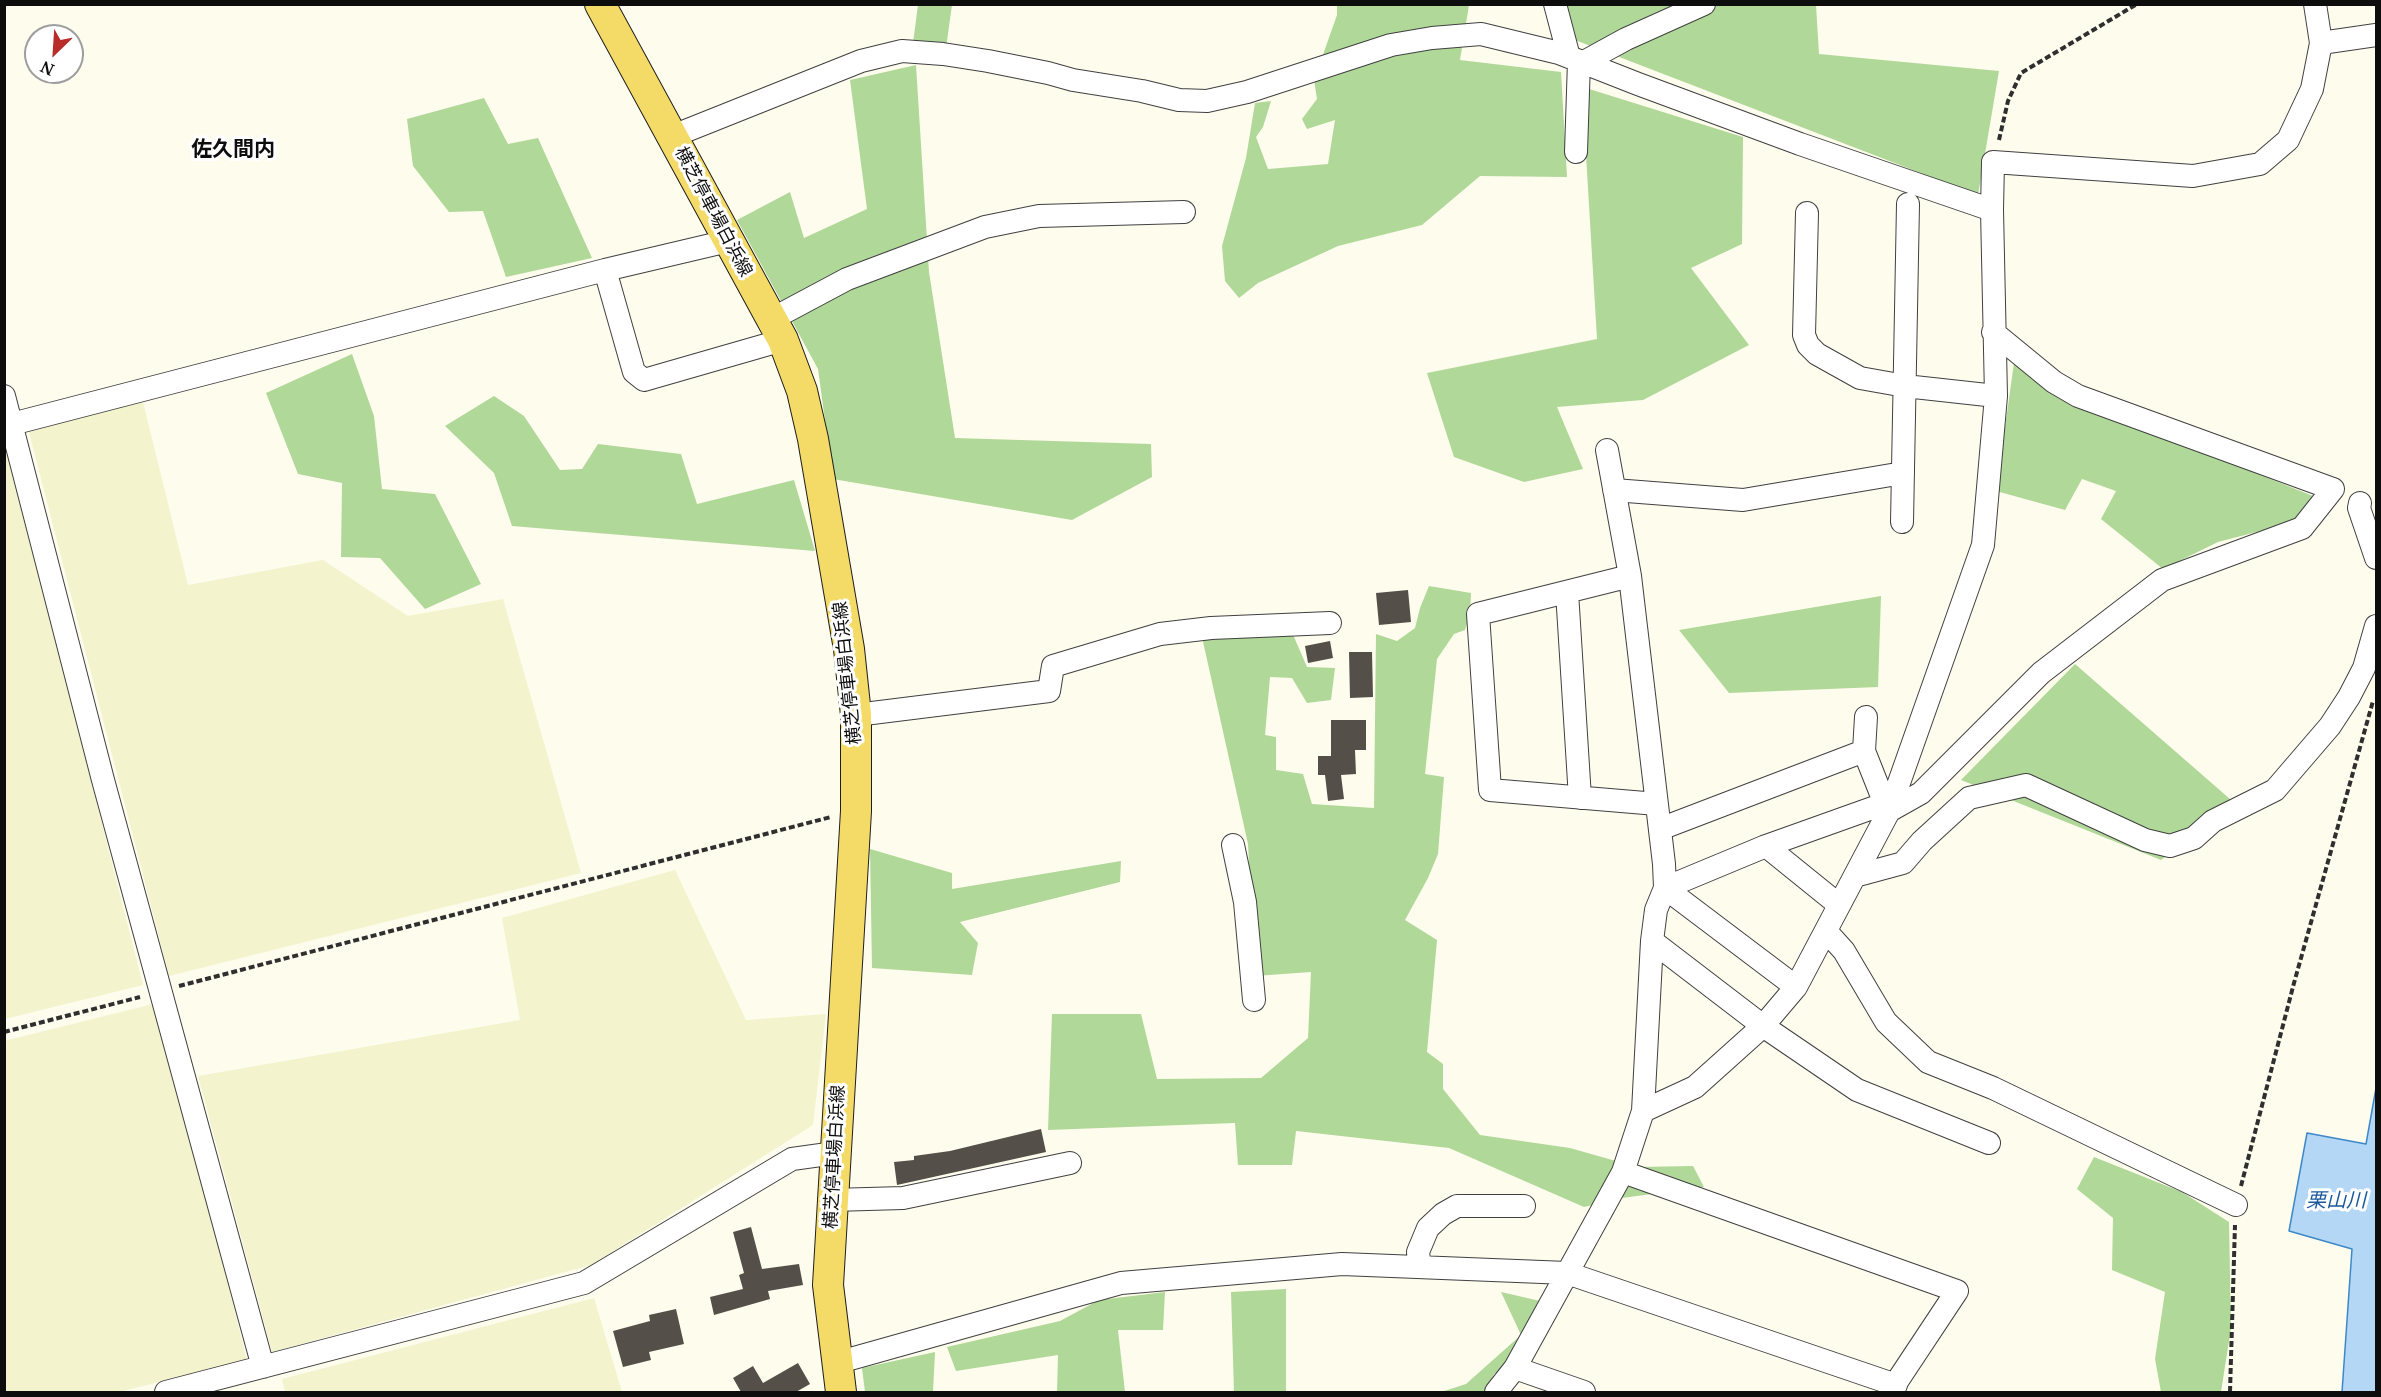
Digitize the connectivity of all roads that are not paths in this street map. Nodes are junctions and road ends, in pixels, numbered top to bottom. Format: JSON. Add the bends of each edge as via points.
{"nodes":[{"id":1,"x":600,"y":4,"type":"edge"},
{"id":2,"x":1555,"y":4,"type":"edge"},
{"id":3,"x":1704,"y":4,"type":"edge"},
{"id":4,"x":2316,"y":4,"type":"edge"},
{"id":5,"x":2376,"y":35,"type":"edge"},
{"id":6,"x":2321,"y":43,"type":"junction"},
{"id":7,"x":1577,"y":60,"type":"junction"},
{"id":8,"x":673,"y":136,"type":"junction"},
{"id":9,"x":1576,"y":152,"type":"dead end"},
{"id":10,"x":1908,"y":204,"type":"dead end"},
{"id":11,"x":1992,"y":210,"type":"junction"},
{"id":12,"x":1184,"y":212,"type":"dead end"},
{"id":13,"x":1807,"y":213,"type":"dead end"},
{"id":14,"x":728,"y":241,"type":"junction"},
{"id":15,"x":605,"y":270,"type":"junction"},
{"id":16,"x":777,"y":329,"type":"junction"},
{"id":17,"x":1994,"y":332,"type":"junction"},
{"id":18,"x":1905,"y":386,"type":"junction"},
{"id":19,"x":4,"y":396,"type":"edge"},
{"id":20,"x":1996,"y":396,"type":"junction"},
{"id":21,"x":8,"y":425,"type":"edge"},
{"id":22,"x":1607,"y":450,"type":"dead end"},
{"id":23,"x":1904,"y":473,"type":"junction"},
{"id":24,"x":1614,"y":490,"type":"junction"},
{"id":25,"x":2360,"y":503,"type":"dead end"},
{"id":26,"x":1902,"y":522,"type":"dead end"},
{"id":27,"x":2376,"y":558,"type":"edge"},
{"id":28,"x":1630,"y":576,"type":"junction"},
{"id":29,"x":1567,"y":592,"type":"junction"},
{"id":30,"x":1330,"y":623,"type":"dead end"},
{"id":31,"x":2376,"y":626,"type":"edge"},
{"id":32,"x":856,"y":715,"type":"junction"},
{"id":33,"x":1866,"y":717,"type":"dead end"},
{"id":34,"x":1864,"y":751,"type":"junction"},
{"id":35,"x":1580,"y":798,"type":"junction"},
{"id":36,"x":1657,"y":804,"type":"junction"},
{"id":37,"x":1889,"y":805,"type":"junction"},
{"id":38,"x":1660,"y":829,"type":"junction"},
{"id":39,"x":1233,"y":845,"type":"dead end"},
{"id":40,"x":1766,"y":846,"type":"junction"},
{"id":41,"x":1854,"y":876,"type":"junction"},
{"id":42,"x":1665,"y":888,"type":"junction"},
{"id":43,"x":1839,"y":906,"type":"junction"},
{"id":44,"x":1826,"y":931,"type":"junction"},
{"id":45,"x":1652,"y":941,"type":"junction"},
{"id":46,"x":1796,"y":987,"type":"junction"},
{"id":47,"x":1254,"y":1000,"type":"dead end"},
{"id":48,"x":1763,"y":1026,"type":"junction"},
{"id":49,"x":1643,"y":1111,"type":"junction"},
{"id":50,"x":1989,"y":1143,"type":"dead end"},
{"id":51,"x":835,"y":1153,"type":"junction"},
{"id":52,"x":1070,"y":1162,"type":"dead end"},
{"id":53,"x":1623,"y":1172,"type":"junction"},
{"id":54,"x":832,"y":1200,"type":"junction"},
{"id":55,"x":2236,"y":1205,"type":"road end"},
{"id":56,"x":1524,"y":1206,"type":"dead end"},
{"id":57,"x":1420,"y":1267,"type":"junction"},
{"id":58,"x":1567,"y":1273,"type":"junction"},
{"id":59,"x":836,"y":1363,"type":"junction"},
{"id":60,"x":262,"y":1367,"type":"junction"},
{"id":61,"x":1515,"y":1368,"type":"junction"},
{"id":62,"x":1893,"y":1389,"type":"edge"},
{"id":63,"x":166,"y":1392,"type":"edge"},
{"id":64,"x":841,"y":1392,"type":"edge"},
{"id":65,"x":1496,"y":1392,"type":"edge"},
{"id":66,"x":1584,"y":1392,"type":"edge"}],
"edges":[{"from":1,"to":8,"type":"main road","name":"横芝停車場白浜線"},
{"from":2,"to":7,"type":"street"},
{"from":3,"to":7,"type":"street"},
{"from":4,"to":6,"type":"street"},
{"from":5,"to":6,"type":"street"},
{"from":6,"to":11,"type":"street","via":[[2312,89],[2288,140],[2260,164],[2193,176],[1993,162]]},
{"from":7,"to":8,"type":"street","via":[[1481,34],[1432,38],[1391,45],[1247,92],[1207,101],[1179,100],[988,61],[902,51],[861,61]]},
{"from":7,"to":9,"type":"street"},
{"from":7,"to":11,"type":"street","via":[[1789,140]]},
{"from":8,"to":14,"type":"main road","name":"横芝停車場白浜線"},
{"from":10,"to":18,"type":"street"},
{"from":11,"to":17,"type":"street"},
{"from":12,"to":16,"type":"street","via":[[1039,216],[985,227],[847,279]]},
{"from":13,"to":18,"type":"street","via":[[1804,335],[1808,345],[1860,378]]},
{"from":14,"to":15,"type":"street"},
{"from":14,"to":16,"type":"main road","name":"横芝停車場白浜線"},
{"from":15,"to":16,"type":"street","via":[[634,372],[644,380]]},
{"from":15,"to":21,"type":"street"},
{"from":16,"to":32,"type":"main road","name":"横芝停車場白浜線","via":[[802,391],[813,439],[849,649]]},
{"from":17,"to":20,"type":"street"},
{"from":17,"to":37,"type":"street","via":[[2078,396],[2333,489],[2302,528],[2162,580],[2041,673],[1921,793]]},
{"from":18,"to":20,"type":"street"},
{"from":18,"to":23,"type":"street"},
{"from":19,"to":21,"type":"street"},
{"from":20,"to":37,"type":"street","via":[[1983,545]]},
{"from":21,"to":60,"type":"street"},
{"from":22,"to":24,"type":"street"},
{"from":23,"to":24,"type":"street","via":[[1743,500]]},
{"from":23,"to":26,"type":"street"},
{"from":24,"to":28,"type":"street"},
{"from":25,"to":27,"type":"street"},
{"from":28,"to":29,"type":"street"},
{"from":28,"to":36,"type":"street"},
{"from":29,"to":35,"type":"street"},
{"from":29,"to":35,"type":"street","via":[[1478,614],[1490,790]]},
{"from":30,"to":32,"type":"street","via":[[1160,634],[1053,666],[1048,692]]},
{"from":31,"to":41,"type":"street","via":[[2364,668],[2349,697],[2276,790],[2213,821],[2194,838],[2170,846],[2145,840],[2026,785],[1969,798],[1903,863]]},
{"from":32,"to":51,"type":"main road","name":"横芝停車場白浜線","via":[[856,811]]},
{"from":33,"to":34,"type":"street"},
{"from":34,"to":37,"type":"street"},
{"from":34,"to":38,"type":"street"},
{"from":35,"to":36,"type":"street"},
{"from":36,"to":38,"type":"street"},
{"from":37,"to":40,"type":"street"},
{"from":37,"to":41,"type":"street"},
{"from":38,"to":42,"type":"street"},
{"from":39,"to":47,"type":"street","via":[[1245,902]]},
{"from":40,"to":42,"type":"street"},
{"from":40,"to":43,"type":"street"},
{"from":41,"to":43,"type":"street"},
{"from":42,"to":45,"type":"street","via":[[1656,910]]},
{"from":42,"to":46,"type":"street"},
{"from":43,"to":44,"type":"street"},
{"from":44,"to":46,"type":"street"},
{"from":44,"to":55,"type":"street","via":[[1844,951],[1886,1022],[1928,1062],[1993,1088]]},
{"from":45,"to":48,"type":"street"},
{"from":45,"to":49,"type":"street"},
{"from":46,"to":48,"type":"street"},
{"from":48,"to":49,"type":"street","via":[[1695,1087]]},
{"from":48,"to":50,"type":"street","via":[[1857,1090]]},
{"from":49,"to":53,"type":"street"},
{"from":51,"to":54,"type":"main road","name":"横芝停車場白浜線"},
{"from":51,"to":60,"type":"street","via":[[792,1159],[584,1283]]},
{"from":52,"to":54,"type":"street","via":[[903,1198]]},
{"from":53,"to":58,"type":"street"},
{"from":53,"to":62,"type":"street","via":[[1957,1291]]},
{"from":54,"to":59,"type":"main road","name":"横芝停車場白浜線","via":[[828,1285]]},
{"from":56,"to":57,"type":"street","via":[[1457,1206],[1443,1214],[1428,1228],[1418,1252]]},
{"from":57,"to":58,"type":"street"},
{"from":57,"to":59,"type":"street","via":[[1342,1264],[1121,1283]]},
{"from":58,"to":61,"type":"street"},
{"from":58,"to":62,"type":"street"},
{"from":59,"to":64,"type":"main road","name":"横芝停車場白浜線"},
{"from":60,"to":63,"type":"street"},
{"from":61,"to":65,"type":"street"},
{"from":61,"to":66,"type":"street"}]}
